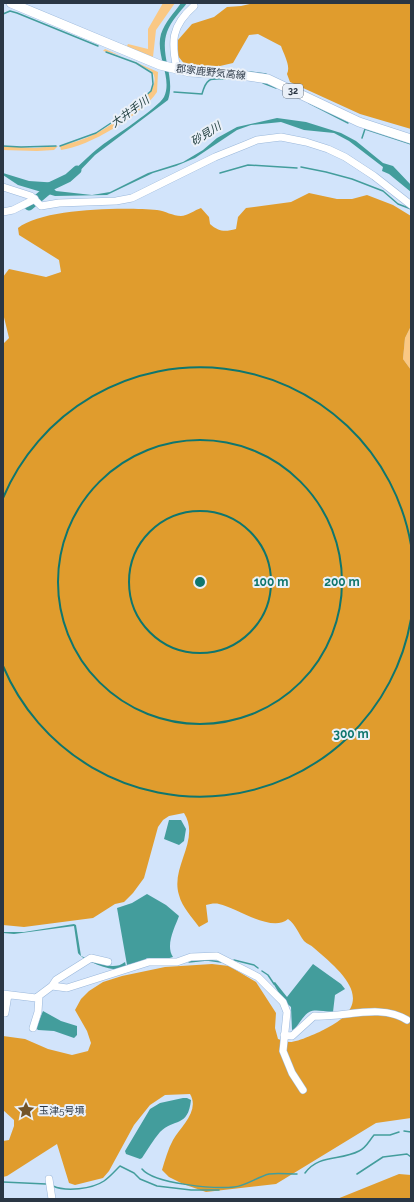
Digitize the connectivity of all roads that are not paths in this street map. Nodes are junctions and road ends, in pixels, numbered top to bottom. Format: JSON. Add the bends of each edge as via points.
{"nodes":[{"id":1,"x":11,"y":3,"type":"edge"},
{"id":2,"x":194,"y":6,"type":"dead end"},
{"id":3,"x":173,"y":68,"type":"junction"},
{"id":4,"x":411,"y":139,"type":"edge"},
{"id":5,"x":3,"y":187,"type":"edge"},
{"id":6,"x":36,"y":201,"type":"junction"},
{"id":7,"x":411,"y":205,"type":"edge"},
{"id":8,"x":3,"y":212,"type":"edge"},
{"id":9,"x":108,"y":962,"type":"dead end"},
{"id":10,"x":52,"y":986,"type":"junction"},
{"id":11,"x":5,"y":994,"type":"edge"},
{"id":12,"x":39,"y":996,"type":"junction"},
{"id":13,"x":5,"y":1013,"type":"dead end"},
{"id":14,"x":407,"y":1020,"type":"dead end"},
{"id":15,"x":33,"y":1028,"type":"dead end"},
{"id":16,"x":284,"y":1035,"type":"junction"},
{"id":17,"x":303,"y":1090,"type":"dead end"},
{"id":18,"x":49,"y":1178,"type":"dead end"},
{"id":19,"x":52,"y":1199,"type":"edge"}],
"edges":[{"from":1,"to":3,"type":"main road","name":"郡家鹿野気高線","number":"32","via":[[160,65]]},
{"from":2,"to":3,"type":"street","via":[[181,20],[174,33]]},
{"from":3,"to":4,"type":"main road","name":"郡家鹿野気高線","number":"32","via":[[268,80],[359,122]]},
{"from":5,"to":6,"type":"street","via":[[24,193]]},
{"from":6,"to":7,"type":"street","via":[[116,201],[132,198],[215,157],[257,140],[281,137],[328,149],[345,157]]},
{"from":6,"to":8,"type":"street"},
{"from":9,"to":10,"type":"street","via":[[91,958],[61,977]]},
{"from":10,"to":12,"type":"street"},
{"from":10,"to":16,"type":"street","via":[[66,988],[149,962],[177,962],[191,957],[217,956],[258,977],[283,1002],[287,1012]]},
{"from":11,"to":12,"type":"street","via":[[36,998]]},
{"from":11,"to":13,"type":"street"},
{"from":12,"to":15,"type":"street","via":[[43,1003]]},
{"from":14,"to":16,"type":"street","via":[[383,1011],[314,1016],[292,1036]]},
{"from":16,"to":17,"type":"street","via":[[283,1051],[292,1073]]},
{"from":18,"to":19,"type":"street"}]}
